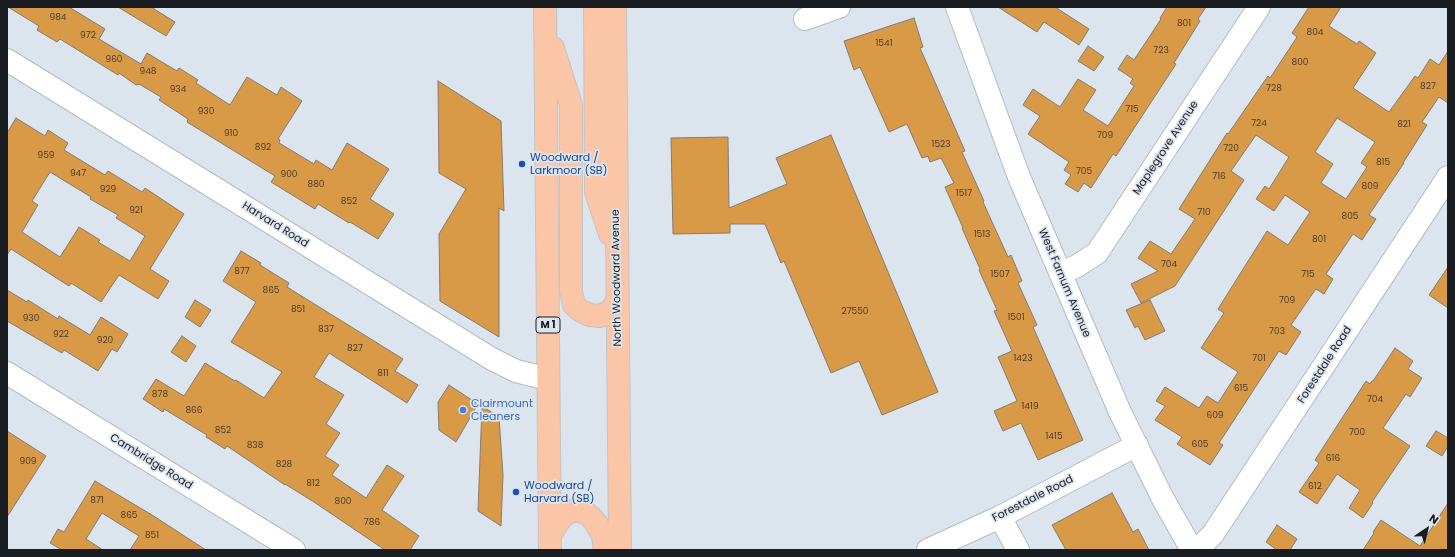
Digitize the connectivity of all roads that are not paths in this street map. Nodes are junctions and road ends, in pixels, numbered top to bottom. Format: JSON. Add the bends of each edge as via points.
{"nodes":[{"id":1,"x":595,"y":7,"type":"edge"},
{"id":2,"x":615,"y":7,"type":"edge"},
{"id":3,"x":839,"y":7,"type":"edge"},
{"id":4,"x":957,"y":7,"type":"edge"},
{"id":5,"x":1259,"y":7,"type":"edge"},
{"id":6,"x":545,"y":16,"type":"edge"},
{"id":7,"x":806,"y":19,"type":"dead end"},
{"id":8,"x":7,"y":60,"type":"edge"},
{"id":9,"x":1448,"y":177,"type":"edge"},
{"id":10,"x":617,"y":254,"type":"junction"},
{"id":11,"x":1060,"y":273,"type":"junction"},
{"id":12,"x":617,"y":302,"type":"junction"},
{"id":13,"x":7,"y":373,"type":"edge"},
{"id":14,"x":548,"y":378,"type":"junction"},
{"id":15,"x":1137,"y":445,"type":"junction"},
{"id":16,"x":1000,"y":517,"type":"junction"},
{"id":17,"x":550,"y":543,"type":"edge"},
{"id":18,"x":294,"y":550,"type":"edge"},
{"id":19,"x":605,"y":550,"type":"edge"},
{"id":20,"x":620,"y":550,"type":"edge"},
{"id":21,"x":928,"y":550,"type":"edge"},
{"id":22,"x":1018,"y":550,"type":"edge"},
{"id":23,"x":1192,"y":550,"type":"edge"},
{"id":24,"x":1197,"y":550,"type":"edge"}],
"edges":[{"from":1,"to":10,"type":"main road","via":[[596,192]]},
{"from":2,"to":10,"type":"main road","name":"North Woodward Avenue"},
{"from":3,"to":7,"type":"street"},
{"from":4,"to":11,"type":"street","name":"West Farnum Avenue","via":[[1019,177]]},
{"from":5,"to":11,"type":"street","name":"Maplegrove Avenue","via":[[1097,253]]},
{"from":6,"to":12,"type":"main road","via":[[571,105],[570,291],[574,305],[590,315],[600,316],[610,311]]},
{"from":6,"to":14,"type":"main road","number":"M 1"},
{"from":8,"to":14,"type":"street","name":"Harvard Road","via":[[492,359],[516,371]]},
{"from":9,"to":24,"type":"street","name":"Forestdale Road","via":[[1213,534]]},
{"from":10,"to":12,"type":"main road","name":"North Woodward Avenue"},
{"from":11,"to":15,"type":"street","name":"West Farnum Avenue","via":[[1120,412]]},
{"from":12,"to":20,"type":"main road","name":"North Woodward Avenue"},
{"from":13,"to":18,"type":"street","name":"Cambridge Road"},
{"from":14,"to":17,"type":"main road","number":"M 1"},
{"from":15,"to":16,"type":"street","name":"Forestdale Road"},
{"from":15,"to":23,"type":"street","name":"West Farnum Avenue","via":[[1163,499]]},
{"from":16,"to":21,"type":"street","name":"Forestdale Road"},
{"from":16,"to":22,"type":"street"},
{"from":17,"to":19,"type":"main road","via":[[561,518],[577,510],[592,517],[602,536]]}]}
